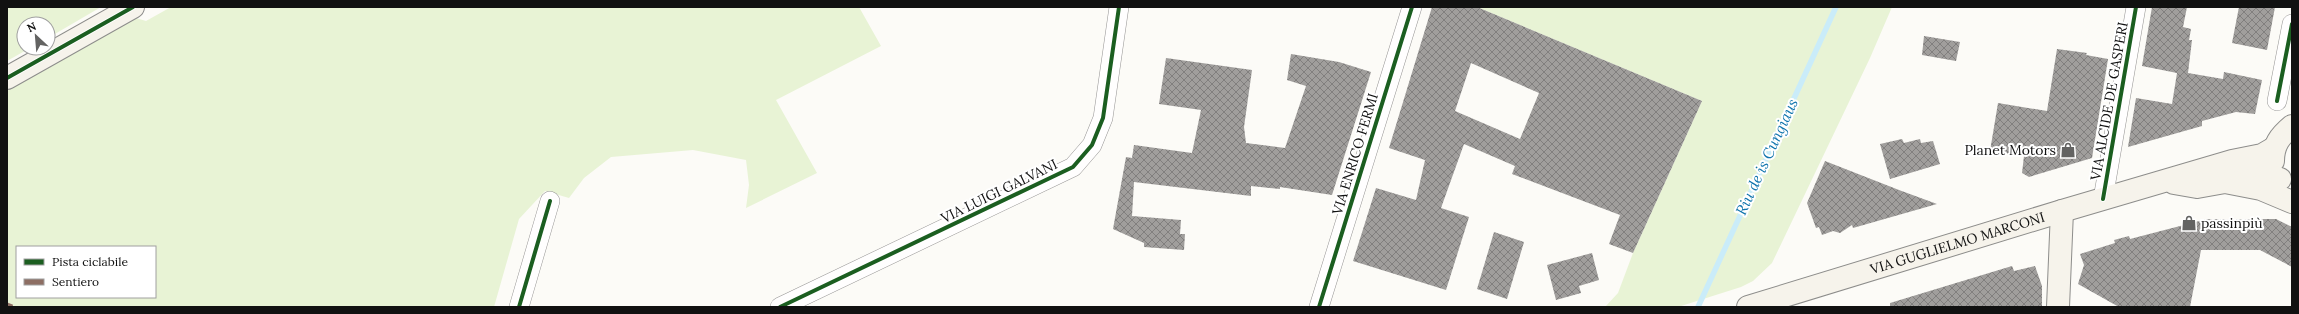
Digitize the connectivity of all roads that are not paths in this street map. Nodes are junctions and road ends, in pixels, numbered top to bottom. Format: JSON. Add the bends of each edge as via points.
{"nodes":[{"id":1,"x":133,"y":7,"type":"edge"},
{"id":2,"x":1119,"y":7,"type":"edge"},
{"id":3,"x":1412,"y":7,"type":"edge"},
{"id":4,"x":2136,"y":7,"type":"edge"},
{"id":5,"x":2292,"y":24,"type":"edge"},
{"id":6,"x":7,"y":78,"type":"edge"},
{"id":7,"x":2276,"y":101,"type":"dead end"},
{"id":8,"x":2292,"y":126,"type":"edge"},
{"id":9,"x":2274,"y":148,"type":"junction"},
{"id":10,"x":2166,"y":181,"type":"junction"},
{"id":11,"x":2286,"y":184,"type":"edge"},
{"id":12,"x":2103,"y":199,"type":"junction"},
{"id":13,"x":550,"y":201,"type":"dead end"},
{"id":14,"x":2292,"y":202,"type":"edge"},
{"id":15,"x":2062,"y":211,"type":"junction"},
{"id":16,"x":1760,"y":305,"type":"edge"},
{"id":17,"x":519,"y":307,"type":"edge"},
{"id":18,"x":780,"y":307,"type":"edge"},
{"id":19,"x":1319,"y":307,"type":"edge"},
{"id":20,"x":2058,"y":307,"type":"edge"}],
"edges":[{"from":1,"to":6,"type":"main road"},
{"from":2,"to":18,"type":"street","name":"VIA LUIGI GALVANI","via":[[1103,118],[1092,145],[1073,167]]},
{"from":3,"to":19,"type":"street","name":"VIA ENRICO FERMI"},
{"from":4,"to":12,"type":"street","name":"VIA ALCIDE DE GASPERI"},
{"from":5,"to":7,"type":"street"},
{"from":8,"to":9,"type":"main road","via":[[2281,135]]},
{"from":9,"to":10,"type":"main road","name":"VIA GUGLIELMO MARCONI","via":[[2262,155],[2232,161]]},
{"from":9,"to":11,"type":"main road","via":[[2274,164]]},
{"from":10,"to":11,"type":"main road","name":"VIA GUGLIELMO MARCONI","via":[[2199,178],[2233,170],[2257,172]]},
{"from":10,"to":12,"type":"main road","name":"VIA GUGLIELMO MARCONI"},
{"from":10,"to":14,"type":"main road","via":[[2197,187],[2225,182],[2261,189]]},
{"from":12,"to":15,"type":"main road","name":"VIA GUGLIELMO MARCONI"},
{"from":13,"to":17,"type":"street"},
{"from":15,"to":16,"type":"main road","name":"VIA GUGLIELMO MARCONI"},
{"from":15,"to":20,"type":"main road"}]}
